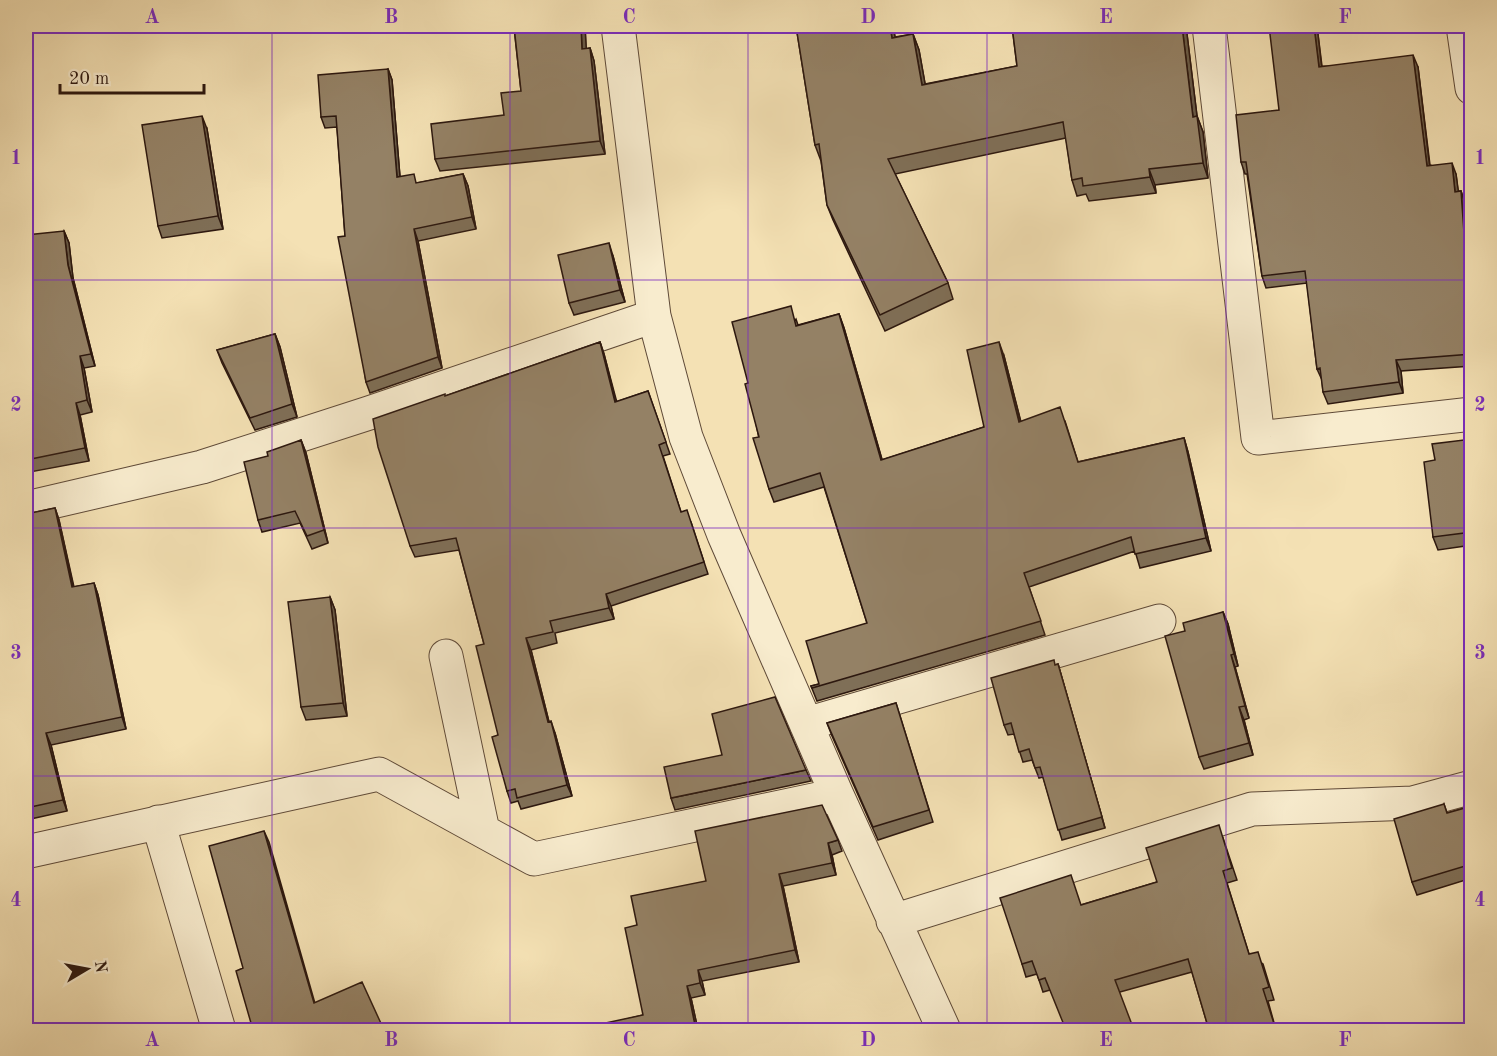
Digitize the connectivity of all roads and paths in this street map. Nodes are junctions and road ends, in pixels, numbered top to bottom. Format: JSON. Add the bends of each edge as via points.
{"nodes":[{"id":1,"x":618,"y":26,"type":"edge"},
{"id":2,"x":1209,"y":26,"type":"edge"},
{"id":3,"x":1463,"y":26,"type":"edge"},
{"id":4,"x":1472,"y":88,"type":"edge"},
{"id":5,"x":654,"y":316,"type":"junction"},
{"id":6,"x":1472,"y":414,"type":"edge"},
{"id":7,"x":26,"y":508,"type":"edge"},
{"id":8,"x":1159,"y":621,"type":"dead end"},
{"id":9,"x":446,"y":656,"type":"dead end"},
{"id":10,"x":806,"y":724,"type":"junction"},
{"id":11,"x":1472,"y":787,"type":"edge"},
{"id":12,"x":837,"y":795,"type":"junction"},
{"id":13,"x":159,"y":822,"type":"junction"},
{"id":14,"x":483,"y":831,"type":"junction"},
{"id":15,"x":26,"y":852,"type":"edge"},
{"id":16,"x":894,"y":921,"type":"junction"},
{"id":17,"x":219,"y":1030,"type":"edge"},
{"id":18,"x":944,"y":1030,"type":"edge"}],
"edges":[{"from":1,"to":5,"type":"street"},
{"from":2,"to":6,"type":"street","via":[[1258,438]]},
{"from":3,"to":4,"type":"street"},
{"from":5,"to":7,"type":"street","via":[[202,466]]},
{"from":5,"to":10,"type":"street","via":[[686,437]]},
{"from":8,"to":10,"type":"street"},
{"from":9,"to":14,"type":"street"},
{"from":10,"to":12,"type":"street"},
{"from":11,"to":16,"type":"street","via":[[1413,803],[1252,809]]},
{"from":12,"to":14,"type":"street","via":[[534,859]]},
{"from":12,"to":16,"type":"street"},
{"from":13,"to":14,"type":"street","via":[[379,774]]},
{"from":13,"to":15,"type":"street"},
{"from":13,"to":17,"type":"street"},
{"from":16,"to":18,"type":"street"}]}
